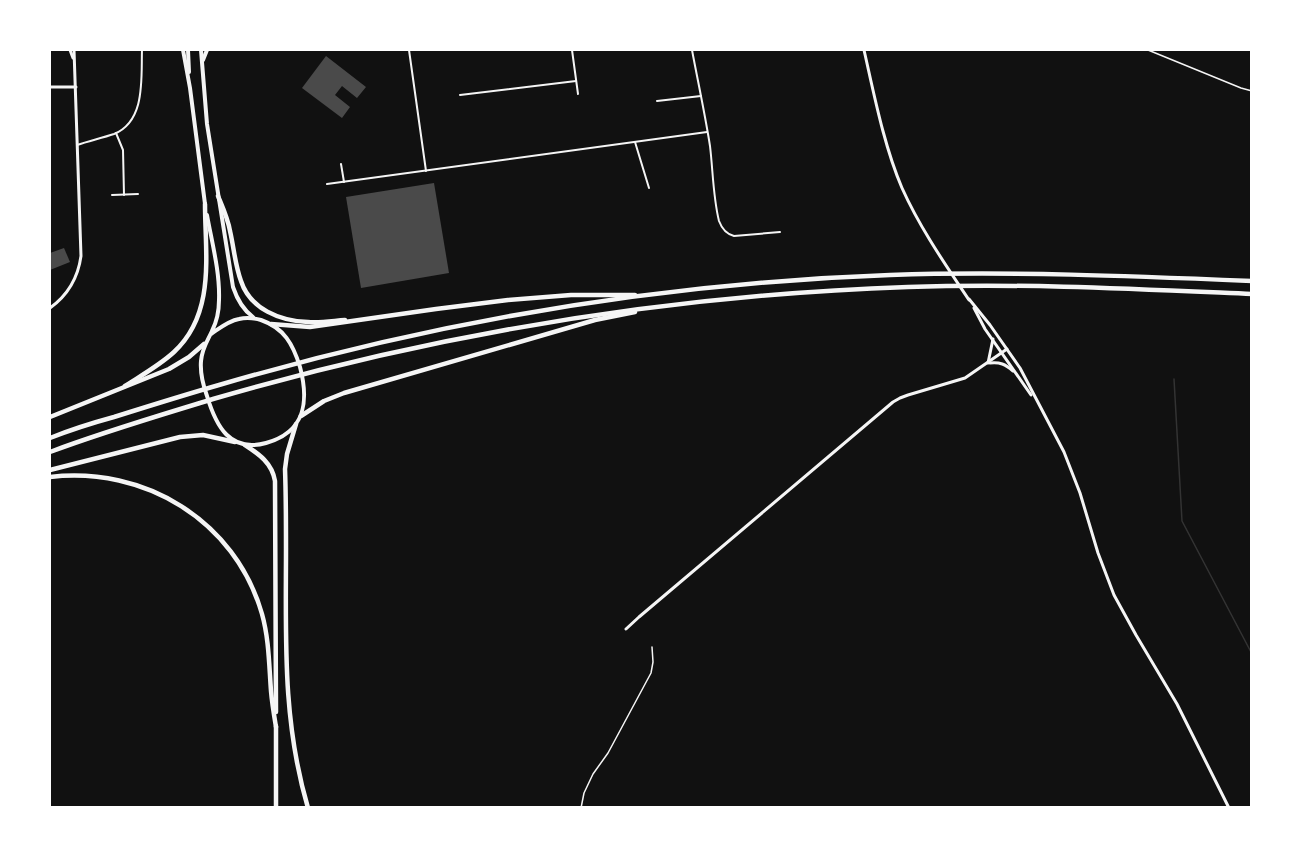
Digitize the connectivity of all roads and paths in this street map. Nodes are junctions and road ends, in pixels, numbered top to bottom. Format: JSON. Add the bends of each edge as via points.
{"nodes":[{"id":1,"x":72,"y":50,"type":"edge"},
{"id":2,"x":142,"y":50,"type":"edge"},
{"id":3,"x":183,"y":50,"type":"edge"},
{"id":4,"x":188,"y":50,"type":"edge"},
{"id":5,"x":201,"y":50,"type":"edge"},
{"id":6,"x":207,"y":50,"type":"edge"},
{"id":7,"x":409,"y":50,"type":"edge"},
{"id":8,"x":572,"y":50,"type":"edge"},
{"id":9,"x":692,"y":50,"type":"edge"},
{"id":10,"x":864,"y":50,"type":"edge"},
{"id":11,"x":1148,"y":50,"type":"edge"},
{"id":12,"x":201,"y":67,"type":"junction"},
{"id":13,"x":576,"y":81,"type":"junction"},
{"id":14,"x":50,"y":87,"type":"edge"},
{"id":15,"x":76,"y":87,"type":"junction"},
{"id":16,"x":190,"y":88,"type":"junction"},
{"id":17,"x":1251,"y":91,"type":"edge"},
{"id":18,"x":578,"y":94,"type":"dead end"},
{"id":19,"x":460,"y":95,"type":"dead end"},
{"id":20,"x":701,"y":96,"type":"junction"},
{"id":21,"x":657,"y":101,"type":"dead end"},
{"id":22,"x":707,"y":132,"type":"junction"},
{"id":23,"x":116,"y":133,"type":"junction"},
{"id":24,"x":635,"y":142,"type":"junction"},
{"id":25,"x":77,"y":145,"type":"junction"},
{"id":26,"x":341,"y":164,"type":"dead end"},
{"id":27,"x":426,"y":171,"type":"junction"},
{"id":28,"x":344,"y":182,"type":"junction"},
{"id":29,"x":327,"y":184,"type":"dead end"},
{"id":30,"x":649,"y":188,"type":"dead end"},
{"id":31,"x":138,"y":194,"type":"dead end"},
{"id":32,"x":112,"y":195,"type":"dead end"},
{"id":33,"x":124,"y":195,"type":"junction"},
{"id":34,"x":218,"y":196,"type":"junction"},
{"id":35,"x":205,"y":204,"type":"junction"},
{"id":36,"x":780,"y":232,"type":"dead end"},
{"id":37,"x":1251,"y":281,"type":"edge"},
{"id":38,"x":658,"y":294,"type":"junction"},
{"id":39,"x":1251,"y":294,"type":"edge"},
{"id":40,"x":969,"y":299,"type":"junction"},
{"id":41,"x":667,"y":306,"type":"junction"},
{"id":42,"x":50,"y":308,"type":"edge"},
{"id":43,"x":259,"y":320,"type":"junction"},
{"id":44,"x":356,"y":320,"type":"junction"},
{"id":45,"x":271,"y":324,"type":"junction"},
{"id":46,"x":211,"y":334,"type":"junction"},
{"id":47,"x":993,"y":339,"type":"junction"},
{"id":48,"x":204,"y":344,"type":"junction"},
{"id":49,"x":1007,"y":349,"type":"junction"},
{"id":50,"x":1003,"y":352,"type":"junction"},
{"id":51,"x":988,"y":363,"type":"junction"},
{"id":52,"x":1015,"y":372,"type":"junction"},
{"id":53,"x":125,"y":386,"type":"junction"},
{"id":54,"x":1037,"y":403,"type":"junction"},
{"id":55,"x":301,"y":416,"type":"junction"},
{"id":56,"x":50,"y":417,"type":"edge"},
{"id":57,"x":296,"y":424,"type":"junction"},
{"id":58,"x":50,"y":438,"type":"edge"},
{"id":59,"x":235,"y":441,"type":"junction"},
{"id":60,"x":245,"y":445,"type":"junction"},
{"id":61,"x":50,"y":452,"type":"edge"},
{"id":62,"x":50,"y":470,"type":"edge"},
{"id":63,"x":50,"y":477,"type":"edge"},
{"id":64,"x":626,"y":629,"type":"dead end"},
{"id":65,"x":652,"y":647,"type":"dead end"},
{"id":66,"x":276,"y":727,"type":"junction"},
{"id":67,"x":276,"y":807,"type":"edge"},
{"id":68,"x":308,"y":807,"type":"edge"},
{"id":69,"x":581,"y":807,"type":"edge"},
{"id":70,"x":1229,"y":807,"type":"edge"}],
"edges":[{"from":1,"to":15,"type":"street"},
{"from":2,"to":23,"type":"street","via":[[139,104],[132,121]]},
{"from":3,"to":16,"type":"highway"},
{"from":4,"to":16,"type":"highway"},
{"from":5,"to":12,"type":"highway"},
{"from":6,"to":12,"type":"highway"},
{"from":7,"to":27,"type":"street"},
{"from":8,"to":13,"type":"street"},
{"from":9,"to":20,"type":"street"},
{"from":10,"to":40,"type":"street","via":[[902,188],[925,232]]},
{"from":11,"to":17,"type":"path"},
{"from":12,"to":34,"type":"highway"},
{"from":13,"to":18,"type":"street"},
{"from":13,"to":19,"type":"street"},
{"from":14,"to":15,"type":"street"},
{"from":15,"to":25,"type":"street"},
{"from":16,"to":35,"type":"highway"},
{"from":20,"to":21,"type":"street"},
{"from":20,"to":22,"type":"street"},
{"from":22,"to":24,"type":"street"},
{"from":22,"to":36,"type":"street","via":[[719,221],[727,235]]},
{"from":23,"to":25,"type":"street"},
{"from":23,"to":33,"type":"street","via":[[123,150]]},
{"from":24,"to":27,"type":"street"},
{"from":24,"to":30,"type":"street"},
{"from":25,"to":42,"type":"street","via":[[81,256],[72,284]]},
{"from":26,"to":28,"type":"street"},
{"from":27,"to":28,"type":"street"},
{"from":28,"to":29,"type":"street"},
{"from":31,"to":33,"type":"street"},
{"from":32,"to":33,"type":"street"},
{"from":34,"to":43,"type":"highway","via":[[234,292],[245,310]]},
{"from":34,"to":44,"type":"highway","via":[[231,232],[238,274],[257,304],[274,315],[296,321]]},
{"from":35,"to":46,"type":"highway","via":[[219,292],[218,314]]},
{"from":35,"to":53,"type":"highway","via":[[206,281],[196,321],[177,350]]},
{"from":37,"to":38,"type":"highway","via":[[924,274]]},
{"from":38,"to":44,"type":"highway","via":[[508,300]]},
{"from":38,"to":58,"type":"highway","via":[[489,320],[310,359]]},
{"from":39,"to":41,"type":"highway","via":[[1050,286],[926,286],[792,293]]},
{"from":40,"to":47,"type":"street"},
{"from":40,"to":49,"type":"street"},
{"from":41,"to":55,"type":"highway","via":[[595,320],[351,390],[331,397]]},
{"from":41,"to":61,"type":"highway","via":[[595,314],[393,352],[196,404]]},
{"from":43,"to":45,"type":"highway"},
{"from":43,"to":46,"type":"highway","via":[[227,322]]},
{"from":44,"to":45,"type":"highway","via":[[310,327]]},
{"from":45,"to":55,"type":"highway","via":[[286,336],[296,354],[305,389]]},
{"from":46,"to":48,"type":"highway"},
{"from":47,"to":50,"type":"street"},
{"from":47,"to":51,"type":"street"},
{"from":48,"to":53,"type":"highway","via":[[174,366]]},
{"from":48,"to":59,"type":"highway","via":[[201,368],[212,413],[226,435]]},
{"from":49,"to":50,"type":"street"},
{"from":49,"to":54,"type":"street"},
{"from":50,"to":51,"type":"street"},
{"from":50,"to":52,"type":"street"},
{"from":51,"to":52,"type":"street","via":[[1002,363]]},
{"from":51,"to":64,"type":"street","via":[[959,381],[893,402]]},
{"from":52,"to":54,"type":"street"},
{"from":53,"to":56,"type":"highway"},
{"from":54,"to":70,"type":"street","via":[[1064,452],[1114,595],[1177,704]]},
{"from":55,"to":57,"type":"highway"},
{"from":57,"to":60,"type":"highway","via":[[273,441]]},
{"from":57,"to":68,"type":"highway","via":[[285,470],[286,668],[292,737]]},
{"from":59,"to":60,"type":"highway"},
{"from":59,"to":62,"type":"highway","via":[[203,435],[180,437]]},
{"from":60,"to":66,"type":"highway","via":[[264,459],[274,481]]},
{"from":63,"to":66,"type":"highway","via":[[100,476],[135,484],[182,506],[215,533],[243,570],[260,608]]},
{"from":65,"to":69,"type":"path","via":[[651,673],[593,774]]},
{"from":66,"to":67,"type":"highway"}]}
